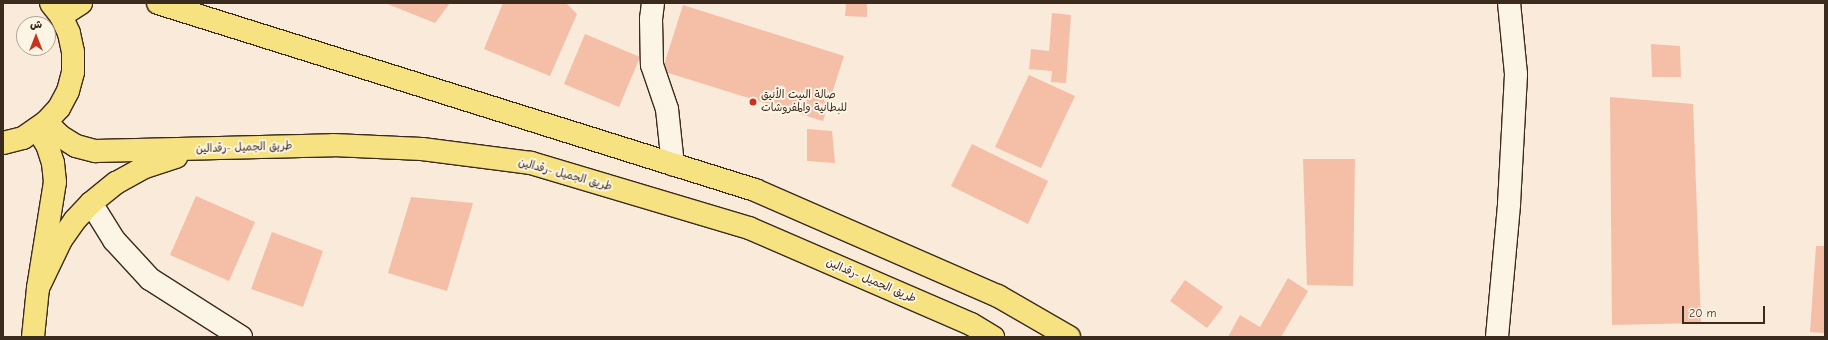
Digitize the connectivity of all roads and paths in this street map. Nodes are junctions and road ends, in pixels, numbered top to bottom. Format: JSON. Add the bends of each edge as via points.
{"nodes":[{"id":1,"x":82,"y":3,"type":"edge"},
{"id":2,"x":158,"y":3,"type":"edge"},
{"id":3,"x":653,"y":3,"type":"edge"},
{"id":4,"x":1509,"y":3,"type":"edge"},
{"id":5,"x":53,"y":6,"type":"edge"},
{"id":6,"x":42,"y":126,"type":"junction"},
{"id":7,"x":3,"y":143,"type":"edge"},
{"id":8,"x":209,"y":150,"type":"junction"},
{"id":9,"x":673,"y":165,"type":"junction"},
{"id":10,"x":91,"y":203,"type":"junction"},
{"id":11,"x":38,"y":288,"type":"junction"},
{"id":12,"x":33,"y":337,"type":"edge"},
{"id":13,"x":241,"y":337,"type":"edge"},
{"id":14,"x":994,"y":337,"type":"edge"},
{"id":15,"x":1069,"y":337,"type":"edge"},
{"id":16,"x":1497,"y":337,"type":"edge"}],
"edges":[{"from":1,"to":5,"type":"main road"},
{"from":2,"to":9,"type":"main road"},
{"from":3,"to":9,"type":"street","via":[[652,65],[667,109]]},
{"from":4,"to":16,"type":"street","via":[[1516,74],[1509,204]]},
{"from":5,"to":6,"type":"main road","via":[[69,33],[73,52],[72,72],[68,91],[59,108]]},
{"from":6,"to":7,"type":"main road","via":[[23,138]]},
{"from":6,"to":8,"type":"main road","name":"طريق الجميل -رقدالين","via":[[76,146],[95,151]]},
{"from":6,"to":11,"type":"main road","via":[[53,163],[55,182]]},
{"from":8,"to":10,"type":"main road","via":[[144,167],[116,182]]},
{"from":8,"to":14,"type":"main road","name":"طريق الجميل -رقدالين","via":[[255,146],[333,145],[407,148],[531,163],[749,228],[971,324]]},
{"from":9,"to":15,"type":"main road","via":[[755,190],[998,296]]},
{"from":10,"to":11,"type":"main road","via":[[61,240]]},
{"from":10,"to":13,"type":"street","via":[[114,240],[150,279]]},
{"from":11,"to":12,"type":"main road"}]}
